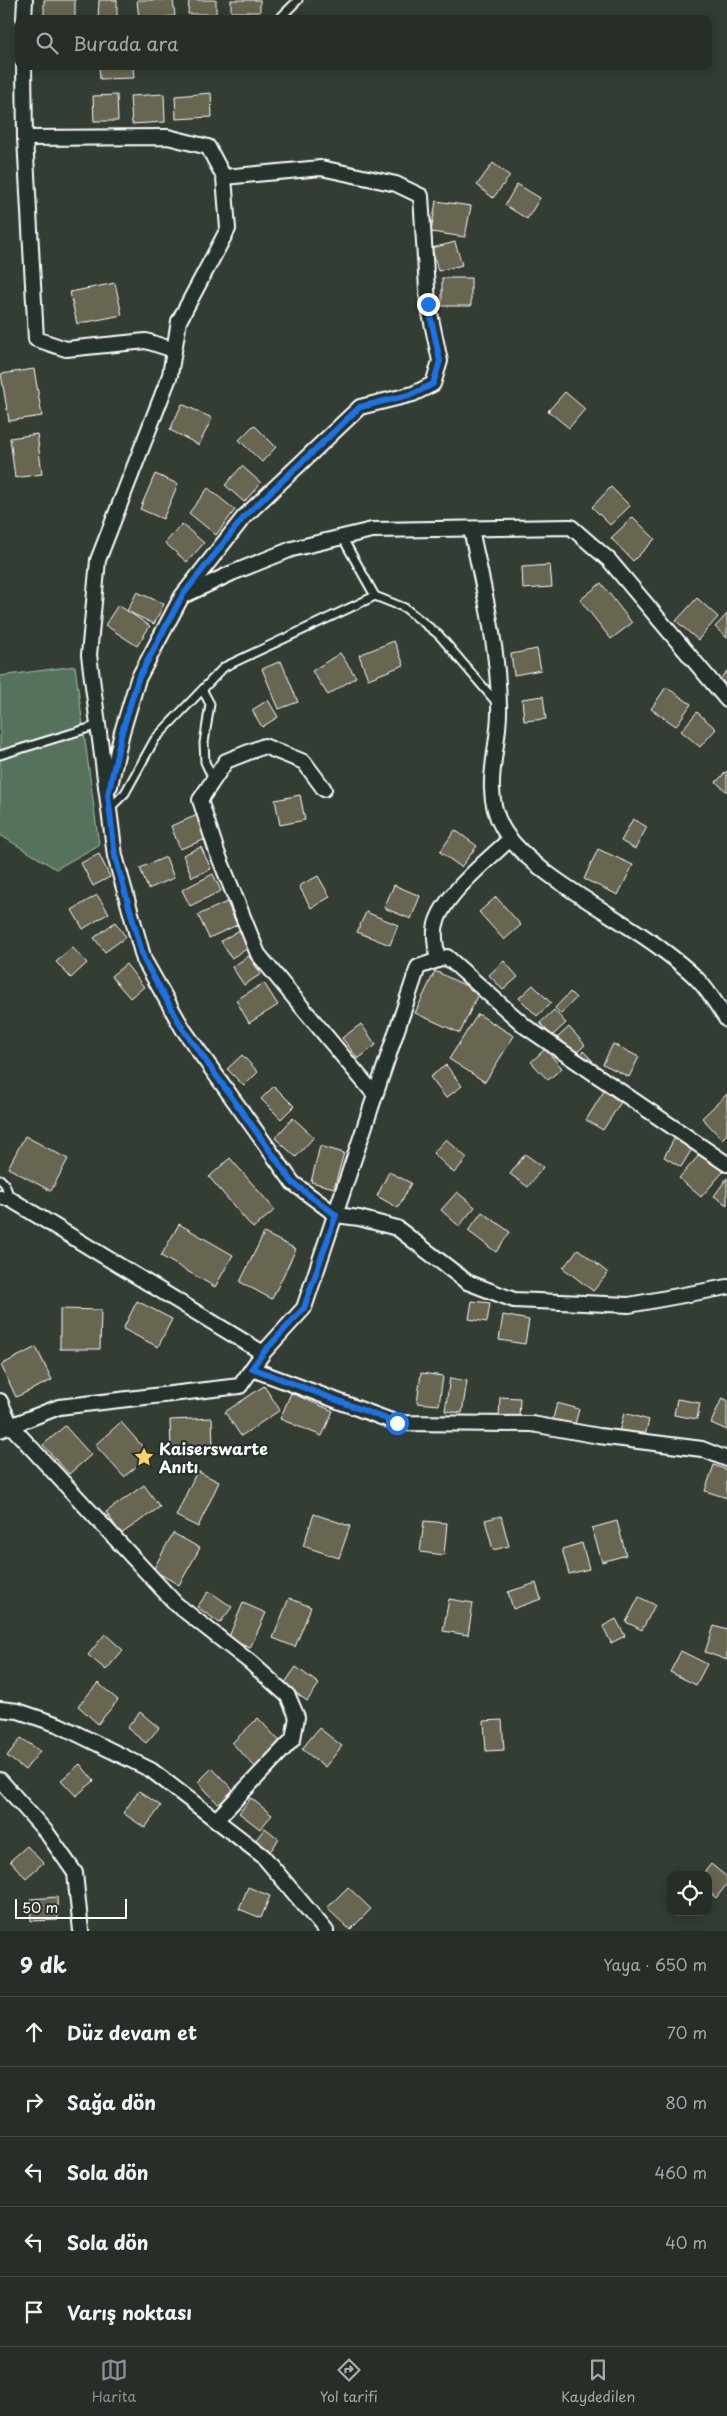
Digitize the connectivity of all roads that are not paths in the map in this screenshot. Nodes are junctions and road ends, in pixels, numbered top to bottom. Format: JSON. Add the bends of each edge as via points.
{"nodes":[{"id":1,"x":25,"y":0,"type":"edge"},
{"id":2,"x":298,"y":0,"type":"edge"},
{"id":3,"x":24,"y":15,"type":"edge"},
{"id":4,"x":283,"y":15,"type":"edge"},
{"id":5,"x":24,"y":70,"type":"edge"},
{"id":6,"x":25,"y":138,"type":"junction"},
{"id":7,"x":224,"y":177,"type":"junction"},
{"id":8,"x":174,"y":350,"type":"junction"},
{"id":9,"x":470,"y":529,"type":"junction"},
{"id":10,"x":342,"y":537,"type":"junction"},
{"id":11,"x":182,"y":596,"type":"junction"},
{"id":12,"x":375,"y":596,"type":"junction"},
{"id":13,"x":203,"y":691,"type":"junction"},
{"id":14,"x":727,"y":700,"type":"edge"},
{"id":15,"x":500,"y":706,"type":"junction"},
{"id":16,"x":99,"y":725,"type":"junction"},
{"id":17,"x":0,"y":755,"type":"edge"},
{"id":18,"x":214,"y":779,"type":"junction"},
{"id":19,"x":324,"y":789,"type":"dead end"},
{"id":20,"x":108,"y":802,"type":"junction"},
{"id":21,"x":510,"y":839,"type":"junction"},
{"id":22,"x":437,"y":960,"type":"junction"},
{"id":23,"x":727,"y":1020,"type":"edge"},
{"id":24,"x":375,"y":1095,"type":"junction"},
{"id":25,"x":727,"y":1164,"type":"edge"},
{"id":26,"x":0,"y":1179,"type":"edge"},
{"id":27,"x":5,"y":1198,"type":"edge"},
{"id":28,"x":336,"y":1215,"type":"junction"},
{"id":29,"x":727,"y":1287,"type":"edge"},
{"id":30,"x":263,"y":1353,"type":"junction"},
{"id":31,"x":252,"y":1368,"type":"junction"},
{"id":32,"x":0,"y":1401,"type":"edge"},
{"id":33,"x":6,"y":1428,"type":"edge"},
{"id":34,"x":727,"y":1459,"type":"edge"},
{"id":35,"x":0,"y":1709,"type":"edge"},
{"id":36,"x":0,"y":1780,"type":"edge"},
{"id":37,"x":216,"y":1820,"type":"junction"},
{"id":38,"x":81,"y":1931,"type":"edge"},
{"id":39,"x":326,"y":1931,"type":"edge"}],
"edges":[{"from":1,"to":3,"type":"street"},
{"from":2,"to":4,"type":"lane"},
{"from":5,"to":6,"type":"street"},
{"from":6,"to":7,"type":"street","via":[[168,136],[208,148]]},
{"from":6,"to":8,"type":"street","via":[[36,339],[66,349],[146,341]]},
{"from":7,"to":8,"type":"street","via":[[228,229],[179,321]]},
{"from":7,"to":11,"type":"street","via":[[321,168],[396,184],[421,196],[428,304],[440,361],[433,384],[413,394],[360,407],[244,517]]},
{"from":8,"to":16,"type":"street","via":[[170,374],[98,560],[89,654]]},
{"from":9,"to":10,"type":"street","via":[[372,530]]},
{"from":9,"to":14,"type":"street","via":[[570,527],[609,560]]},
{"from":9,"to":15,"type":"street","via":[[491,624]]},
{"from":10,"to":11,"type":"street","via":[[292,549]]},
{"from":10,"to":12,"type":"lane"},
{"from":11,"to":20,"type":"street","via":[[138,679],[122,732]]},
{"from":12,"to":13,"type":"lane","via":[[224,667]]},
{"from":12,"to":15,"type":"lane","via":[[405,608],[439,635]]},
{"from":13,"to":18,"type":"lane","via":[[210,704],[204,743],[205,762]]},
{"from":13,"to":20,"type":"lane","via":[[155,739],[125,793]]},
{"from":15,"to":21,"type":"street","via":[[490,785],[492,803]]},
{"from":16,"to":17,"type":"lane"},
{"from":16,"to":20,"type":"street"},
{"from":18,"to":19,"type":"street","via":[[226,760],[264,746],[304,762]]},
{"from":18,"to":24,"type":"street","via":[[200,800],[258,954]]},
{"from":20,"to":28,"type":"street","via":[[115,856],[144,960],[183,1029],[293,1183]]},
{"from":21,"to":22,"type":"street","via":[[459,887],[438,917],[435,930]]},
{"from":21,"to":23,"type":"street","via":[[519,850],[564,884],[683,967],[698,980]]},
{"from":22,"to":24,"type":"street","via":[[418,967]]},
{"from":22,"to":25,"type":"street","via":[[447,957],[526,1027]]},
{"from":24,"to":28,"type":"street"},
{"from":26,"to":27,"type":"lane","via":[[5,1184]]},
{"from":27,"to":30,"type":"street"},
{"from":28,"to":29,"type":"street","via":[[397,1228],[467,1282],[514,1300],[629,1305]]},
{"from":28,"to":30,"type":"street","via":[[304,1308]]},
{"from":30,"to":31,"type":"street"},
{"from":31,"to":33,"type":"street","via":[[240,1386],[59,1407]]},
{"from":31,"to":34,"type":"street","via":[[397,1423],[532,1424],[702,1449]]},
{"from":32,"to":33,"type":"street"},
{"from":33,"to":37,"type":"street","via":[[176,1604],[288,1696],[297,1717],[293,1739]]},
{"from":35,"to":37,"type":"street","via":[[18,1711],[59,1725],[151,1770]]},
{"from":36,"to":38,"type":"street","via":[[47,1833],[75,1873]]},
{"from":37,"to":39,"type":"street","via":[[263,1856]]}]}
